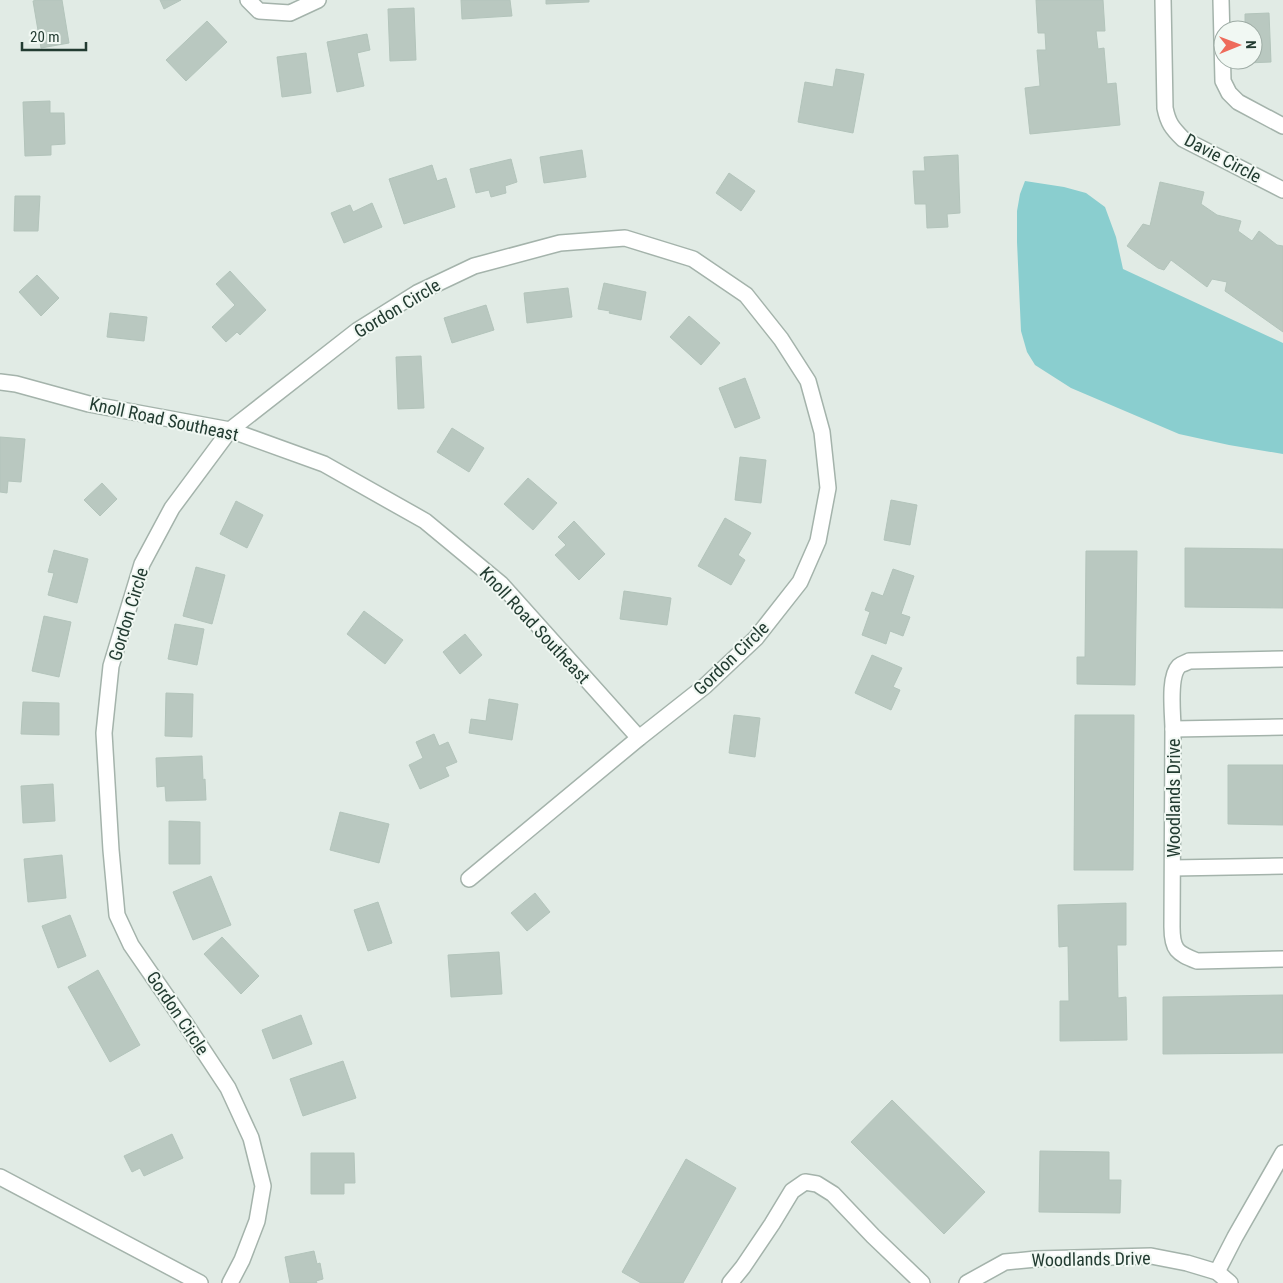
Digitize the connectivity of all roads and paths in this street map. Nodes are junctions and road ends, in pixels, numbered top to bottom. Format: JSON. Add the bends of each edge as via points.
{"nodes":[{"id":1,"x":248,"y":0,"type":"edge"},
{"id":2,"x":318,"y":0,"type":"edge"},
{"id":3,"x":1163,"y":0,"type":"edge"},
{"id":4,"x":1221,"y":0,"type":"edge"},
{"id":5,"x":1283,"y":126,"type":"edge"},
{"id":6,"x":1283,"y":190,"type":"edge"},
{"id":7,"x":0,"y":382,"type":"edge"},
{"id":8,"x":230,"y":430,"type":"junction"},
{"id":9,"x":1283,"y":659,"type":"edge"},
{"id":10,"x":1283,"y":727,"type":"edge"},
{"id":11,"x":1173,"y":729,"type":"junction"},
{"id":12,"x":639,"y":738,"type":"junction"},
{"id":13,"x":1283,"y":866,"type":"edge"},
{"id":14,"x":1173,"y":868,"type":"junction"},
{"id":15,"x":470,"y":879,"type":"dead end"},
{"id":16,"x":1283,"y":959,"type":"edge"},
{"id":17,"x":1283,"y":1153,"type":"edge"},
{"id":18,"x":0,"y":1177,"type":"edge"},
{"id":19,"x":1217,"y":1272,"type":"junction"},
{"id":20,"x":200,"y":1283,"type":"edge"},
{"id":21,"x":230,"y":1283,"type":"edge"},
{"id":22,"x":730,"y":1283,"type":"edge"},
{"id":23,"x":922,"y":1283,"type":"edge"},
{"id":24,"x":967,"y":1283,"type":"edge"},
{"id":25,"x":1230,"y":1283,"type":"edge"}],
"edges":[{"from":1,"to":2,"type":"street","via":[[259,11],[290,13]]},
{"from":3,"to":6,"type":"street","name":"Davie Circle","via":[[1165,108],[1173,129],[1183,139]]},
{"from":4,"to":5,"type":"street","via":[[1223,81],[1238,102]]},
{"from":7,"to":8,"type":"street","name":"Knoll Road Southeast","via":[[89,404]]},
{"from":8,"to":12,"type":"street","name":"Knoll Road Southeast","via":[[324,464],[425,520],[501,584]]},
{"from":8,"to":12,"type":"street","name":"Gordon Circle","via":[[358,330],[417,293],[474,266],[560,243],[625,238],[693,259],[746,295],[808,381],[822,432],[828,488],[818,541],[800,582],[756,638],[705,686]]},
{"from":8,"to":21,"type":"street","name":"Gordon Circle","via":[[172,508],[142,564],[111,666],[104,732],[117,915],[131,945],[228,1088],[251,1138],[263,1186],[257,1221]]},
{"from":9,"to":11,"type":"street","name":"Woodlands Drive","via":[[1202,660],[1189,661],[1178,667],[1173,678]]},
{"from":10,"to":11,"type":"street","name":"Woodlands Drive"},
{"from":11,"to":14,"type":"street","name":"Woodlands Drive"},
{"from":12,"to":15,"type":"street","name":"Gordon Circle"},
{"from":13,"to":14,"type":"street","name":"Woodlands Drive"},
{"from":14,"to":16,"type":"street","name":"Woodlands Drive","via":[[1172,941],[1184,956],[1197,960]]},
{"from":17,"to":19,"type":"street"},
{"from":18,"to":20,"type":"street"},
{"from":19,"to":24,"type":"street","name":"Woodlands Drive","via":[[1151,1256],[1036,1259],[1005,1262]]},
{"from":19,"to":25,"type":"street","name":"Woodlands Drive"},
{"from":22,"to":23,"type":"street","via":[[792,1191],[805,1182],[817,1184],[833,1194]]}]}
